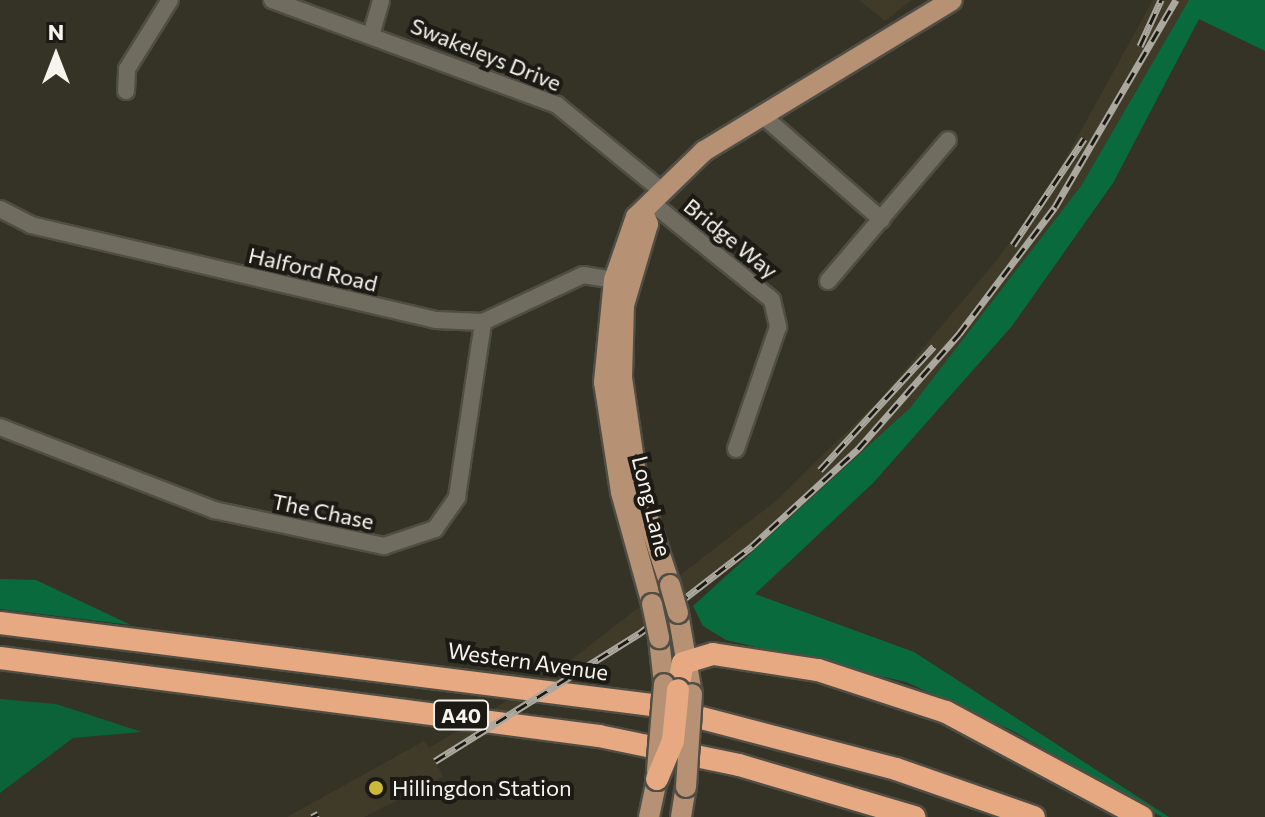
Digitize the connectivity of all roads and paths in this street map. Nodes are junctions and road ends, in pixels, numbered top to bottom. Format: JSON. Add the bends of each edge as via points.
{"nodes":[{"id":1,"x":170,"y":0,"type":"edge"},
{"id":2,"x":272,"y":0,"type":"edge"},
{"id":3,"x":381,"y":0,"type":"edge"},
{"id":4,"x":952,"y":0,"type":"edge"},
{"id":5,"x":372,"y":32,"type":"junction"},
{"id":6,"x":126,"y":91,"type":"dead end"},
{"id":7,"x":762,"y":115,"type":"junction"},
{"id":8,"x":948,"y":140,"type":"dead end"},
{"id":9,"x":652,"y":202,"type":"junction"},
{"id":10,"x":0,"y":209,"type":"edge"},
{"id":11,"x":882,"y":220,"type":"junction"},
{"id":12,"x":614,"y":280,"type":"junction"},
{"id":13,"x":828,"y":281,"type":"dead end"},
{"id":14,"x":483,"y":322,"type":"junction"},
{"id":15,"x":0,"y":427,"type":"edge"},
{"id":16,"x":736,"y":449,"type":"dead end"},
{"id":17,"x":0,"y":623,"type":"edge"},
{"id":18,"x":0,"y":658,"type":"edge"},
{"id":19,"x":689,"y":658,"type":"junction"},
{"id":20,"x":678,"y":689,"type":"junction"},
{"id":21,"x":657,"y":779,"type":"joint"},
{"id":22,"x":649,"y":817,"type":"edge"},
{"id":23,"x":681,"y":817,"type":"edge"},
{"id":24,"x":914,"y":817,"type":"edge"},
{"id":25,"x":1034,"y":817,"type":"edge"},
{"id":26,"x":1142,"y":817,"type":"edge"}],
"edges":[{"from":1,"to":6,"type":"street","via":[[127,69]]},
{"from":2,"to":5,"type":"street","name":"Swakeleys Drive"},
{"from":3,"to":5,"type":"street"},
{"from":4,"to":7,"type":"main road","name":"Long Lane"},
{"from":5,"to":9,"type":"street","name":"Swakeleys Drive","via":[[557,105]]},
{"from":7,"to":9,"type":"main road","name":"Long Lane"},
{"from":7,"to":11,"type":"street"},
{"from":8,"to":11,"type":"street"},
{"from":9,"to":12,"type":"main road","name":"Long Lane","via":[[636,217]]},
{"from":9,"to":16,"type":"street","name":"Bridge Way","via":[[772,300],[778,327]]},
{"from":9,"to":19,"type":"main road","name":"Long Lane","bridge":true,"via":[[624,305],[622,378],[635,476]]},
{"from":10,"to":14,"type":"street","name":"Halford Road","via":[[31,225],[156,255],[436,320]]},
{"from":11,"to":13,"type":"street"},
{"from":12,"to":14,"type":"street","name":"Halford Road","via":[[573,278]]},
{"from":12,"to":20,"type":"main road","name":"Long Lane","bridge":true,"via":[[605,337],[608,421],[659,638]]},
{"from":14,"to":15,"type":"street","name":"The Chase","via":[[457,497],[435,529],[395,544],[214,510]]},
{"from":17,"to":25,"type":"highway","name":"Western Avenue","number":"A40","via":[[652,705],[896,769]]},
{"from":18,"to":24,"type":"highway","number":"A40","via":[[599,736],[739,765]]},
{"from":19,"to":20,"type":"highway","via":[[679,669]]},
{"from":19,"to":26,"type":"highway","via":[[713,654],[818,670],[901,695],[1008,742]]},
{"from":20,"to":21,"type":"highway","bridge":true,"via":[[673,741]]},
{"from":20,"to":23,"type":"main road","name":"Long Lane","bridge":true,"via":[[686,787]]},
{"from":21,"to":22,"type":"main road"}]}
